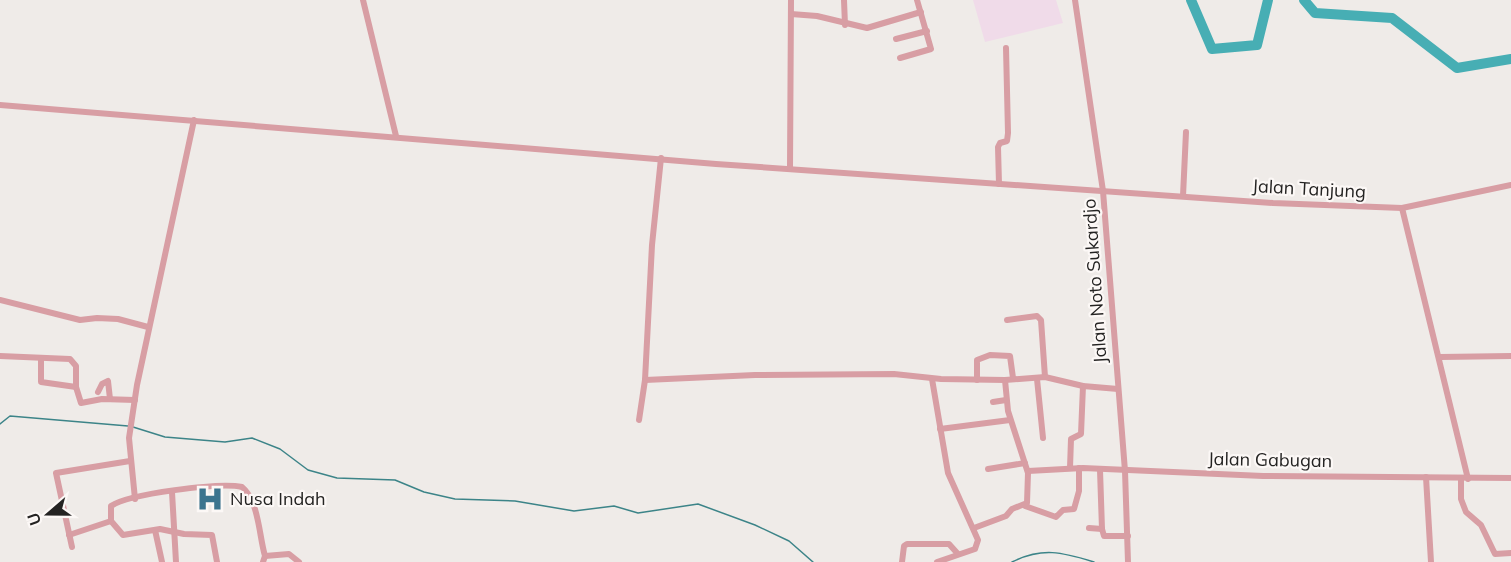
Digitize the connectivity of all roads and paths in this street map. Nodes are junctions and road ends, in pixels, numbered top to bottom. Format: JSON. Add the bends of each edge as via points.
{"nodes":[{"id":1,"x":363,"y":0,"type":"edge"},
{"id":2,"x":791,"y":0,"type":"edge"},
{"id":3,"x":844,"y":0,"type":"edge"},
{"id":4,"x":917,"y":0,"type":"edge"},
{"id":5,"x":1075,"y":0,"type":"edge"},
{"id":6,"x":921,"y":12,"type":"junction"},
{"id":7,"x":791,"y":14,"type":"junction"},
{"id":8,"x":845,"y":25,"type":"junction"},
{"id":9,"x":927,"y":31,"type":"junction"},
{"id":10,"x":896,"y":39,"type":"dead end"},
{"id":11,"x":1006,"y":48,"type":"dead end"},
{"id":12,"x":900,"y":58,"type":"dead end"},
{"id":13,"x":0,"y":105,"type":"edge"},
{"id":14,"x":194,"y":120,"type":"junction"},
{"id":15,"x":1186,"y":132,"type":"dead end"},
{"id":16,"x":396,"y":136,"type":"junction"},
{"id":17,"x":661,"y":158,"type":"junction"},
{"id":18,"x":790,"y":168,"type":"junction"},
{"id":19,"x":999,"y":184,"type":"junction"},
{"id":20,"x":1511,"y":185,"type":"edge"},
{"id":21,"x":1103,"y":191,"type":"junction"},
{"id":22,"x":1183,"y":196,"type":"junction"},
{"id":23,"x":1402,"y":208,"type":"junction"},
{"id":24,"x":0,"y":300,"type":"edge"},
{"id":25,"x":1007,"y":320,"type":"dead end"},
{"id":26,"x":148,"y":327,"type":"junction"},
{"id":27,"x":0,"y":356,"type":"edge"},
{"id":28,"x":1511,"y":356,"type":"edge"},
{"id":29,"x":1440,"y":357,"type":"junction"},
{"id":30,"x":41,"y":358,"type":"junction"},
{"id":31,"x":1045,"y":378,"type":"junction"},
{"id":32,"x":932,"y":379,"type":"junction"},
{"id":33,"x":1009,"y":379,"type":"junction"},
{"id":34,"x":1037,"y":379,"type":"junction"},
{"id":35,"x":645,"y":380,"type":"junction"},
{"id":36,"x":977,"y":380,"type":"junction"},
{"id":37,"x":1083,"y":386,"type":"junction"},
{"id":38,"x":76,"y":387,"type":"junction"},
{"id":39,"x":1118,"y":389,"type":"junction"},
{"id":40,"x":98,"y":392,"type":"dead end"},
{"id":41,"x":110,"y":399,"type":"junction"},
{"id":42,"x":135,"y":400,"type":"junction"},
{"id":43,"x":1006,"y":400,"type":"junction"},
{"id":44,"x":993,"y":402,"type":"dead end"},
{"id":45,"x":639,"y":420,"type":"dead end"},
{"id":46,"x":1010,"y":420,"type":"junction"},
{"id":47,"x":940,"y":429,"type":"junction"},
{"id":48,"x":1042,"y":438,"type":"dead end"},
{"id":49,"x":130,"y":461,"type":"junction"},
{"id":50,"x":1025,"y":463,"type":"junction"},
{"id":51,"x":1070,"y":468,"type":"junction"},
{"id":52,"x":1079,"y":468,"type":"junction"},
{"id":53,"x":988,"y":469,"type":"dead end"},
{"id":54,"x":1100,"y":470,"type":"junction"},
{"id":55,"x":1028,"y":471,"type":"junction"},
{"id":56,"x":1125,"y":471,"type":"junction"},
{"id":57,"x":1426,"y":477,"type":"junction"},
{"id":58,"x":1461,"y":478,"type":"junction"},
{"id":59,"x":1511,"y":478,"type":"edge"},
{"id":60,"x":1468,"y":479,"type":"junction"},
{"id":61,"x":172,"y":492,"type":"junction"},
{"id":62,"x":135,"y":499,"type":"junction"},
{"id":63,"x":1025,"y":506,"type":"junction"},
{"id":64,"x":111,"y":521,"type":"junction"},
{"id":65,"x":974,"y":528,"type":"junction"},
{"id":66,"x":1089,"y":528,"type":"dead end"},
{"id":67,"x":1102,"y":528,"type":"junction"},
{"id":68,"x":155,"y":530,"type":"junction"},
{"id":69,"x":174,"y":533,"type":"junction"},
{"id":70,"x":69,"y":535,"type":"junction"},
{"id":71,"x":1128,"y":536,"type":"junction"},
{"id":72,"x":72,"y":547,"type":"dead end"},
{"id":73,"x":1511,"y":553,"type":"edge"},
{"id":74,"x":958,"y":554,"type":"junction"},
{"id":75,"x":264,"y":559,"type":"edge"},
{"id":76,"x":162,"y":562,"type":"edge"},
{"id":77,"x":176,"y":562,"type":"edge"},
{"id":78,"x":217,"y":562,"type":"edge"},
{"id":79,"x":300,"y":562,"type":"edge"},
{"id":80,"x":902,"y":562,"type":"edge"},
{"id":81,"x":937,"y":562,"type":"edge"},
{"id":82,"x":1128,"y":562,"type":"edge"},
{"id":83,"x":1431,"y":562,"type":"edge"}],
"edges":[{"from":1,"to":16,"type":"street"},
{"from":2,"to":7,"type":"street"},
{"from":3,"to":8,"type":"street"},
{"from":4,"to":6,"type":"street"},
{"from":5,"to":21,"type":"street","name":"Jalan Noto Sukardjo"},
{"from":6,"to":8,"type":"street","via":[[874,27]]},
{"from":6,"to":9,"type":"street"},
{"from":7,"to":8,"type":"street","via":[[817,16]]},
{"from":7,"to":18,"type":"street"},
{"from":9,"to":10,"type":"street"},
{"from":9,"to":12,"type":"street","via":[[931,50]]},
{"from":11,"to":19,"type":"street","via":[[1008,133],[1007,141],[998,147]]},
{"from":13,"to":14,"type":"street","name":"Jalan Tanjung"},
{"from":14,"to":16,"type":"street","name":"Jalan Tanjung"},
{"from":14,"to":26,"type":"street"},
{"from":15,"to":22,"type":"street"},
{"from":16,"to":17,"type":"street","name":"Jalan Tanjung"},
{"from":17,"to":18,"type":"street","name":"Jalan Tanjung"},
{"from":17,"to":35,"type":"street"},
{"from":18,"to":19,"type":"street","name":"Jalan Tanjung"},
{"from":19,"to":21,"type":"street","name":"Jalan Tanjung"},
{"from":20,"to":23,"type":"street","name":"Jalan Tanjung"},
{"from":21,"to":22,"type":"street","name":"Jalan Tanjung"},
{"from":21,"to":39,"type":"street","name":"Jalan Noto Sukardjo"},
{"from":22,"to":23,"type":"street","name":"Jalan Tanjung"},
{"from":23,"to":29,"type":"street"},
{"from":24,"to":26,"type":"street","via":[[80,320],[109,318]]},
{"from":25,"to":31,"type":"street","via":[[1036,316],[1040,319]]},
{"from":26,"to":42,"type":"street"},
{"from":27,"to":30,"type":"street"},
{"from":28,"to":29,"type":"street"},
{"from":29,"to":60,"type":"street"},
{"from":30,"to":38,"type":"street","via":[[41,382]]},
{"from":30,"to":38,"type":"street","via":[[73,360]]},
{"from":31,"to":34,"type":"street"},
{"from":31,"to":37,"type":"street"},
{"from":32,"to":35,"type":"street","via":[[894,374]]},
{"from":32,"to":36,"type":"street"},
{"from":32,"to":47,"type":"street"},
{"from":33,"to":34,"type":"street"},
{"from":33,"to":36,"type":"street"},
{"from":33,"to":36,"type":"street","via":[[1011,356],[990,355],[977,360]]},
{"from":33,"to":43,"type":"street"},
{"from":34,"to":48,"type":"street"},
{"from":35,"to":45,"type":"street"},
{"from":37,"to":39,"type":"street"},
{"from":37,"to":51,"type":"street","via":[[1081,434],[1071,439]]},
{"from":38,"to":41,"type":"street","via":[[81,403]]},
{"from":39,"to":56,"type":"street","name":"Jalan Noto Sukardjo"},
{"from":40,"to":41,"type":"street","via":[[108,381]]},
{"from":41,"to":42,"type":"street"},
{"from":42,"to":49,"type":"street"},
{"from":43,"to":44,"type":"street"},
{"from":43,"to":46,"type":"street"},
{"from":46,"to":47,"type":"street"},
{"from":46,"to":50,"type":"street"},
{"from":47,"to":65,"type":"street","via":[[948,473]]},
{"from":49,"to":62,"type":"street"},
{"from":49,"to":70,"type":"street","via":[[56,473]]},
{"from":50,"to":53,"type":"street"},
{"from":50,"to":55,"type":"street"},
{"from":51,"to":52,"type":"street","name":"Jalan Gabugan"},
{"from":51,"to":55,"type":"street","name":"Jalan Gabugan"},
{"from":52,"to":54,"type":"street","name":"Jalan Gabugan"},
{"from":52,"to":63,"type":"street","via":[[1074,509],[1063,510],[1056,517]]},
{"from":54,"to":56,"type":"street","name":"Jalan Gabugan"},
{"from":54,"to":67,"type":"street"},
{"from":55,"to":63,"type":"street"},
{"from":56,"to":57,"type":"street","name":"Jalan Gabugan"},
{"from":56,"to":71,"type":"street","name":"Jalan Noto Sukardjo"},
{"from":57,"to":58,"type":"street","name":"Jalan Gabugan"},
{"from":57,"to":83,"type":"street"},
{"from":58,"to":60,"type":"street","name":"Jalan Gabugan"},
{"from":58,"to":73,"type":"street","via":[[1461,499],[1466,512],[1481,525],[1495,554]]},
{"from":59,"to":60,"type":"street","name":"Jalan Gabugan"},
{"from":61,"to":62,"type":"street"},
{"from":61,"to":69,"type":"street"},
{"from":61,"to":75,"type":"street","via":[[242,487],[248,494]]},
{"from":62,"to":64,"type":"street","via":[[111,506]]},
{"from":63,"to":65,"type":"street"},
{"from":64,"to":68,"type":"street","via":[[123,535]]},
{"from":64,"to":70,"type":"street"},
{"from":65,"to":74,"type":"street","via":[[977,547]]},
{"from":66,"to":67,"type":"street"},
{"from":67,"to":71,"type":"street","via":[[1105,537]]},
{"from":68,"to":69,"type":"street"},
{"from":68,"to":76,"type":"street"},
{"from":69,"to":77,"type":"street"},
{"from":69,"to":78,"type":"street","via":[[212,535]]},
{"from":70,"to":72,"type":"street"},
{"from":71,"to":82,"type":"street","name":"Jalan Noto Sukardjo"},
{"from":74,"to":80,"type":"street","via":[[949,544],[907,544]]},
{"from":74,"to":81,"type":"street"},
{"from":75,"to":79,"type":"street","via":[[290,554]]}]}
